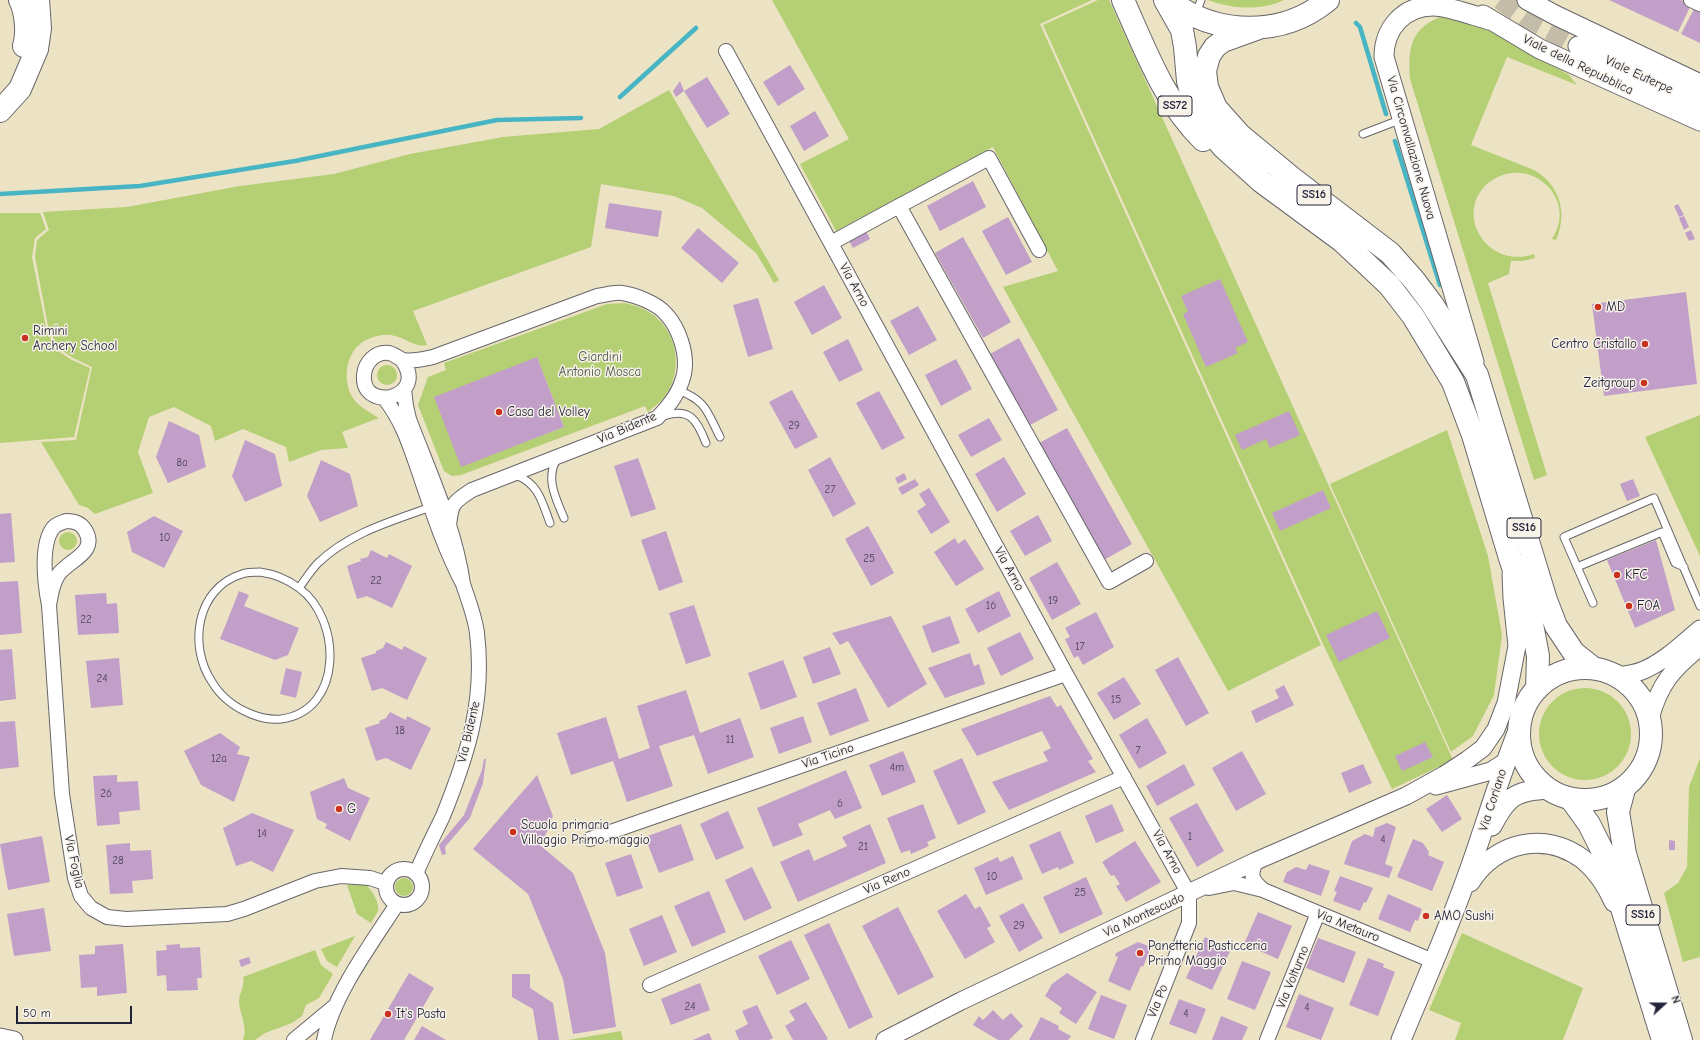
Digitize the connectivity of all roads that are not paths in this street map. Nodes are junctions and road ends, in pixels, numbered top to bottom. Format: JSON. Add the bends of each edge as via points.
{"nodes":[{"id":1,"x":20,"y":0,"type":"edge"},
{"id":2,"x":38,"y":0,"type":"edge"},
{"id":3,"x":1123,"y":0,"type":"edge"},
{"id":4,"x":1165,"y":0,"type":"edge"},
{"id":5,"x":1169,"y":0,"type":"edge"},
{"id":6,"x":1333,"y":0,"type":"edge"},
{"id":7,"x":1460,"y":0,"type":"edge"},
{"id":8,"x":1527,"y":0,"type":"edge"},
{"id":9,"x":1691,"y":0,"type":"edge"},
{"id":10,"x":1700,"y":4,"type":"edge"},
{"id":11,"x":1321,"y":5,"type":"edge"},
{"id":12,"x":1198,"y":8,"type":"edge"},
{"id":13,"x":1493,"y":21,"type":"junction"},
{"id":14,"x":1259,"y":28,"type":"junction"},
{"id":15,"x":1578,"y":46,"type":"tunnel mouth"},
{"id":16,"x":726,"y":51,"type":"dead end"},
{"id":17,"x":1700,"y":84,"type":"edge"},
{"id":18,"x":0,"y":91,"type":"edge"},
{"id":19,"x":1700,"y":104,"type":"edge"},
{"id":20,"x":0,"y":111,"type":"edge"},
{"id":21,"x":1402,"y":119,"type":"junction"},
{"id":22,"x":1700,"y":121,"type":"edge"},
{"id":23,"x":1363,"y":134,"type":"dead end"},
{"id":24,"x":1262,"y":182,"type":"junction"},
{"id":25,"x":899,"y":206,"type":"junction"},
{"id":26,"x":831,"y":243,"type":"junction"},
{"id":27,"x":1039,"y":250,"type":"dead end"},
{"id":28,"x":402,"y":360,"type":"junction"},
{"id":29,"x":1477,"y":375,"type":"junction"},
{"id":30,"x":404,"y":390,"type":"junction"},
{"id":31,"x":678,"y":390,"type":"junction"},
{"id":32,"x":384,"y":398,"type":"junction"},
{"id":33,"x":657,"y":418,"type":"junction"},
{"id":34,"x":720,"y":437,"type":"dead end"},
{"id":35,"x":706,"y":443,"type":"dead end"},
{"id":36,"x":559,"y":456,"type":"junction"},
{"id":37,"x":512,"y":473,"type":"junction"},
{"id":38,"x":431,"y":507,"type":"junction"},
{"id":39,"x":564,"y":518,"type":"dead end"},
{"id":40,"x":550,"y":523,"type":"dead end"},
{"id":41,"x":449,"y":526,"type":"junction"},
{"id":42,"x":1510,"y":558,"type":"junction"},
{"id":43,"x":1146,"y":561,"type":"dead end"},
{"id":44,"x":1578,"y":567,"type":"junction"},
{"id":45,"x":1684,"y":567,"type":"junction"},
{"id":46,"x":463,"y":584,"type":"junction"},
{"id":47,"x":299,"y":588,"type":"junction"},
{"id":48,"x":1593,"y":603,"type":"dead end"},
{"id":49,"x":49,"y":605,"type":"junction"},
{"id":50,"x":1700,"y":606,"type":"edge"},
{"id":51,"x":1700,"y":629,"type":"edge"},
{"id":52,"x":1700,"y":647,"type":"edge"},
{"id":53,"x":1593,"y":668,"type":"junction"},
{"id":54,"x":1066,"y":674,"type":"junction"},
{"id":55,"x":1616,"y":676,"type":"junction"},
{"id":56,"x":1536,"y":689,"type":"junction"},
{"id":57,"x":1650,"y":719,"type":"junction"},
{"id":58,"x":1519,"y":728,"type":"junction"},
{"id":59,"x":1505,"y":762,"type":"junction"},
{"id":60,"x":1124,"y":777,"type":"junction"},
{"id":61,"x":1548,"y":789,"type":"junction"},
{"id":62,"x":1624,"y":789,"type":"junction"},
{"id":63,"x":1406,"y":796,"type":"junction"},
{"id":64,"x":1571,"y":800,"type":"junction"},
{"id":65,"x":590,"y":839,"type":"dead end"},
{"id":66,"x":1256,"y":861,"type":"junction"},
{"id":67,"x":1469,"y":872,"type":"junction"},
{"id":68,"x":416,"y":874,"type":"junction"},
{"id":69,"x":386,"y":884,"type":"junction"},
{"id":70,"x":1262,"y":890,"type":"junction"},
{"id":71,"x":1189,"y":894,"type":"junction"},
{"id":72,"x":1458,"y":900,"type":"junction"},
{"id":73,"x":397,"y":904,"type":"junction"},
{"id":74,"x":1318,"y":913,"type":"junction"},
{"id":75,"x":1636,"y":953,"type":"junction"},
{"id":76,"x":1433,"y":961,"type":"junction"},
{"id":77,"x":650,"y":985,"type":"dead end"},
{"id":78,"x":335,"y":1006,"type":"junction"},
{"id":79,"x":0,"y":1036,"type":"edge"},
{"id":80,"x":14,"y":1040,"type":"edge"},
{"id":81,"x":294,"y":1040,"type":"edge"},
{"id":82,"x":324,"y":1040,"type":"edge"},
{"id":83,"x":885,"y":1040,"type":"edge"},
{"id":84,"x":1143,"y":1040,"type":"edge"},
{"id":85,"x":1267,"y":1040,"type":"edge"},
{"id":86,"x":1401,"y":1040,"type":"edge"},
{"id":87,"x":1663,"y":1040,"type":"edge"},
{"id":88,"x":1681,"y":1040,"type":"edge"}],
"edges":[{"from":1,"to":18,"type":"main road","via":[[23,6],[26,38],[19,61]]},
{"from":2,"to":20,"type":"main road","via":[[40,28],[37,49],[20,89]]},
{"from":3,"to":24,"type":"main road","number":"SS72","via":[[1165,92],[1186,122],[1223,159]]},
{"from":4,"to":24,"type":"main road","name":"Via Circonvallazione Nuova","number":"SS16","via":[[1182,30],[1188,81],[1199,115],[1223,148]]},
{"from":5,"to":12,"type":"main road","name":"Via Circonvallazione Nuova","number":"SS16"},
{"from":6,"to":11,"type":"main road"},
{"from":7,"to":13,"type":"main road","name":"Viale della Repubblica"},
{"from":8,"to":17,"type":"main road","via":[[1555,16]]},
{"from":9,"to":10,"type":"street"},
{"from":11,"to":14,"type":"main road","name":"Via Circonvallazione Nuova","number":"SS16","via":[[1288,22]]},
{"from":12,"to":14,"type":"main road","name":"Via Circonvallazione Nuova","number":"SS16","via":[[1216,24]]},
{"from":13,"to":21,"type":"main road","name":"Via Circonvallazione Nuova","via":[[1434,6],[1411,10],[1394,23],[1384,46],[1384,57]]},
{"from":13,"to":22,"type":"main road","name":"Viale della Repubblica","via":[[1540,49]]},
{"from":14,"to":29,"type":"main road","name":"Via Circonvallazione Nuova","number":"SS16","via":[[1223,41],[1209,56],[1205,71],[1207,87],[1216,108],[1240,135],[1390,253],[1432,304]]},
{"from":15,"to":19,"type":"main road","name":"Viale Euterpe"},
{"from":16,"to":26,"type":"street","name":"Via Arno"},
{"from":21,"to":23,"type":"lane"},
{"from":21,"to":29,"type":"main road","name":"Via Circonvallazione Nuova"},
{"from":24,"to":42,"type":"main road","name":"Via Circonvallazione Nuova","number":"SS16","via":[[1342,241],[1389,285],[1420,327],[1453,382],[1473,435]]},
{"from":25,"to":26,"type":"street"},
{"from":25,"to":27,"type":"street","via":[[988,158]]},
{"from":25,"to":43,"type":"street","via":[[1109,582]]},
{"from":26,"to":54,"type":"street","name":"Via Arno"},
{"from":28,"to":30,"type":"street","name":"Via Bidente","via":[[408,372]]},
{"from":28,"to":31,"type":"street","name":"Via Bidente","via":[[433,357],[597,296],[620,293],[645,300],[665,313],[678,334],[685,357],[684,373]]},
{"from":28,"to":32,"type":"street","name":"Via Bidente","via":[[396,355],[380,354],[373,357],[364,370],[365,385],[370,392]]},
{"from":29,"to":53,"type":"main road","name":"Via Circonvallazione Nuova","number":"SS16","via":[[1556,626],[1574,653]]},
{"from":30,"to":32,"type":"street","via":[[391,398]]},
{"from":30,"to":41,"type":"street","name":"Via Bidente","via":[[409,419]]},
{"from":31,"to":33,"type":"street","name":"Via Bidente","via":[[670,405]]},
{"from":31,"to":34,"type":"lane","via":[[690,394],[702,403]]},
{"from":32,"to":38,"type":"street","name":"Via Bidente","via":[[400,420]]},
{"from":33,"to":35,"type":"lane","via":[[673,412],[693,417]]},
{"from":33,"to":36,"type":"street","name":"Via Bidente"},
{"from":36,"to":37,"type":"street","name":"Via Bidente"},
{"from":36,"to":39,"type":"lane","via":[[552,466],[551,480]]},
{"from":37,"to":40,"type":"lane","via":[[535,487]]},
{"from":37,"to":41,"type":"street","name":"Via Bidente","via":[[459,498],[451,508]]},
{"from":38,"to":46,"type":"street","name":"Via Bidente","via":[[450,561]]},
{"from":38,"to":47,"type":"lane","via":[[368,530],[340,546],[318,563]]},
{"from":41,"to":46,"type":"street","name":"Via Bidente"},
{"from":42,"to":56,"type":"main road","name":"Via Circonvallazione Nuova","number":"SS16","via":[[1532,624],[1538,656]]},
{"from":42,"to":63,"type":"street","name":"Via Montescudo","via":[[1517,646],[1506,703],[1496,729],[1483,748],[1467,760]]},
{"from":44,"to":45,"type":"lane","via":[[1662,532],[1675,563]]},
{"from":44,"to":45,"type":"lane","via":[[1564,537],[1654,498]]},
{"from":44,"to":48,"type":"lane"},
{"from":45,"to":50,"type":"lane"},
{"from":46,"to":68,"type":"street","name":"Via Bidente","via":[[477,631],[480,674],[476,712],[464,761]]},
{"from":47,"to":47,"type":"lane","via":[[311,599],[326,628],[330,644],[331,660],[322,691],[304,712],[293,717],[280,719],[243,711],[231,703],[212,682],[204,666],[200,647],[200,618],[209,598],[218,587],[242,574],[272,574]]},
{"from":49,"to":49,"type":"street","name":"Via Foglia","via":[[59,573],[79,558],[87,548],[88,535],[84,528],[73,521],[59,523],[46,542],[45,586]]},
{"from":49,"to":69,"type":"street","name":"Via Foglia","via":[[62,794],[75,878],[81,896],[91,908],[107,917],[126,919],[227,914],[315,881],[341,876],[370,878]]},
{"from":51,"to":55,"type":"street","via":[[1658,663],[1633,674]]},
{"from":52,"to":57,"type":"street","via":[[1673,671],[1662,686]]},
{"from":53,"to":55,"type":"main road","name":"Via Circonvallazione Nuova","number":"SS16"},
{"from":53,"to":56,"type":"main road","name":"Via Circonvallazione Nuova","number":"SS16","via":[[1562,672]]},
{"from":54,"to":60,"type":"street","name":"Via Arno"},
{"from":54,"to":65,"type":"street","name":"Via Ticino"},
{"from":55,"to":57,"type":"main road","name":"Via Circonvallazione Nuova","number":"SS16","via":[[1638,694],[1646,706]]},
{"from":56,"to":58,"type":"main road","name":"Via Circonvallazione Nuova","number":"SS16","via":[[1522,714]]},
{"from":57,"to":62,"type":"main road","name":"Via Circonvallazione Nuova","number":"SS16","via":[[1652,732],[1648,758],[1638,775]]},
{"from":58,"to":59,"type":"main road","name":"Via Coriano"},
{"from":58,"to":61,"type":"main road","name":"Via Circonvallazione Nuova","number":"SS16","via":[[1519,742],[1529,769]]},
{"from":59,"to":63,"type":"street","name":"Via Montescudo","via":[[1479,775]]},
{"from":59,"to":67,"type":"main road","name":"Via Coriano"},
{"from":60,"to":71,"type":"street","name":"Via Arno"},
{"from":60,"to":77,"type":"street","name":"Via Reno"},
{"from":61,"to":64,"type":"main road","name":"Via Circonvallazione Nuova","number":"SS16"},
{"from":61,"to":67,"type":"main road","name":"Via Coriano","via":[[1528,790],[1515,795],[1501,810]]},
{"from":62,"to":64,"type":"main road","name":"Via Circonvallazione Nuova","number":"SS16","via":[[1599,800]]},
{"from":62,"to":88,"type":"main road","number":"SS16","via":[[1618,812],[1625,854]]},
{"from":63,"to":66,"type":"street","name":"Via Montescudo"},
{"from":64,"to":75,"type":"main road","name":"Via Circonvallazione Nuova","number":"SS16","via":[[1589,824],[1607,860]]},
{"from":66,"to":70,"type":"street","via":[[1252,872],[1253,881]]},
{"from":66,"to":71,"type":"street","name":"Via Montescudo"},
{"from":67,"to":72,"type":"main road","name":"Via Coriano"},
{"from":68,"to":69,"type":"street","via":[[406,869],[395,871],[387,878]]},
{"from":68,"to":73,"type":"street","via":[[422,883],[418,899],[408,905]]},
{"from":69,"to":73,"type":"street","via":[[387,896]]},
{"from":70,"to":71,"type":"street","name":"Via Metauro","via":[[1234,883]]},
{"from":70,"to":74,"type":"street","name":"Via Metauro"},
{"from":71,"to":83,"type":"street","name":"Via Montescudo","via":[[961,1001]]},
{"from":71,"to":84,"type":"street","name":"Via Po","via":[[1189,922]]},
{"from":72,"to":75,"type":"main road","name":"Via Coriano","via":[[1488,860],[1506,849],[1535,843],[1566,850],[1584,860],[1604,884]]},
{"from":72,"to":76,"type":"main road","name":"Via Coriano"},
{"from":73,"to":78,"type":"street"},
{"from":74,"to":76,"type":"street","name":"Via Metauro"},
{"from":74,"to":85,"type":"street","name":"Via Volturno"},
{"from":75,"to":87,"type":"main road","name":"Via Circonvallazione Nuova","number":"SS16"},
{"from":76,"to":86,"type":"main road","name":"Via Coriano"},
{"from":78,"to":81,"type":"street"},
{"from":78,"to":82,"type":"street"},
{"from":79,"to":80,"type":"street"}]}
